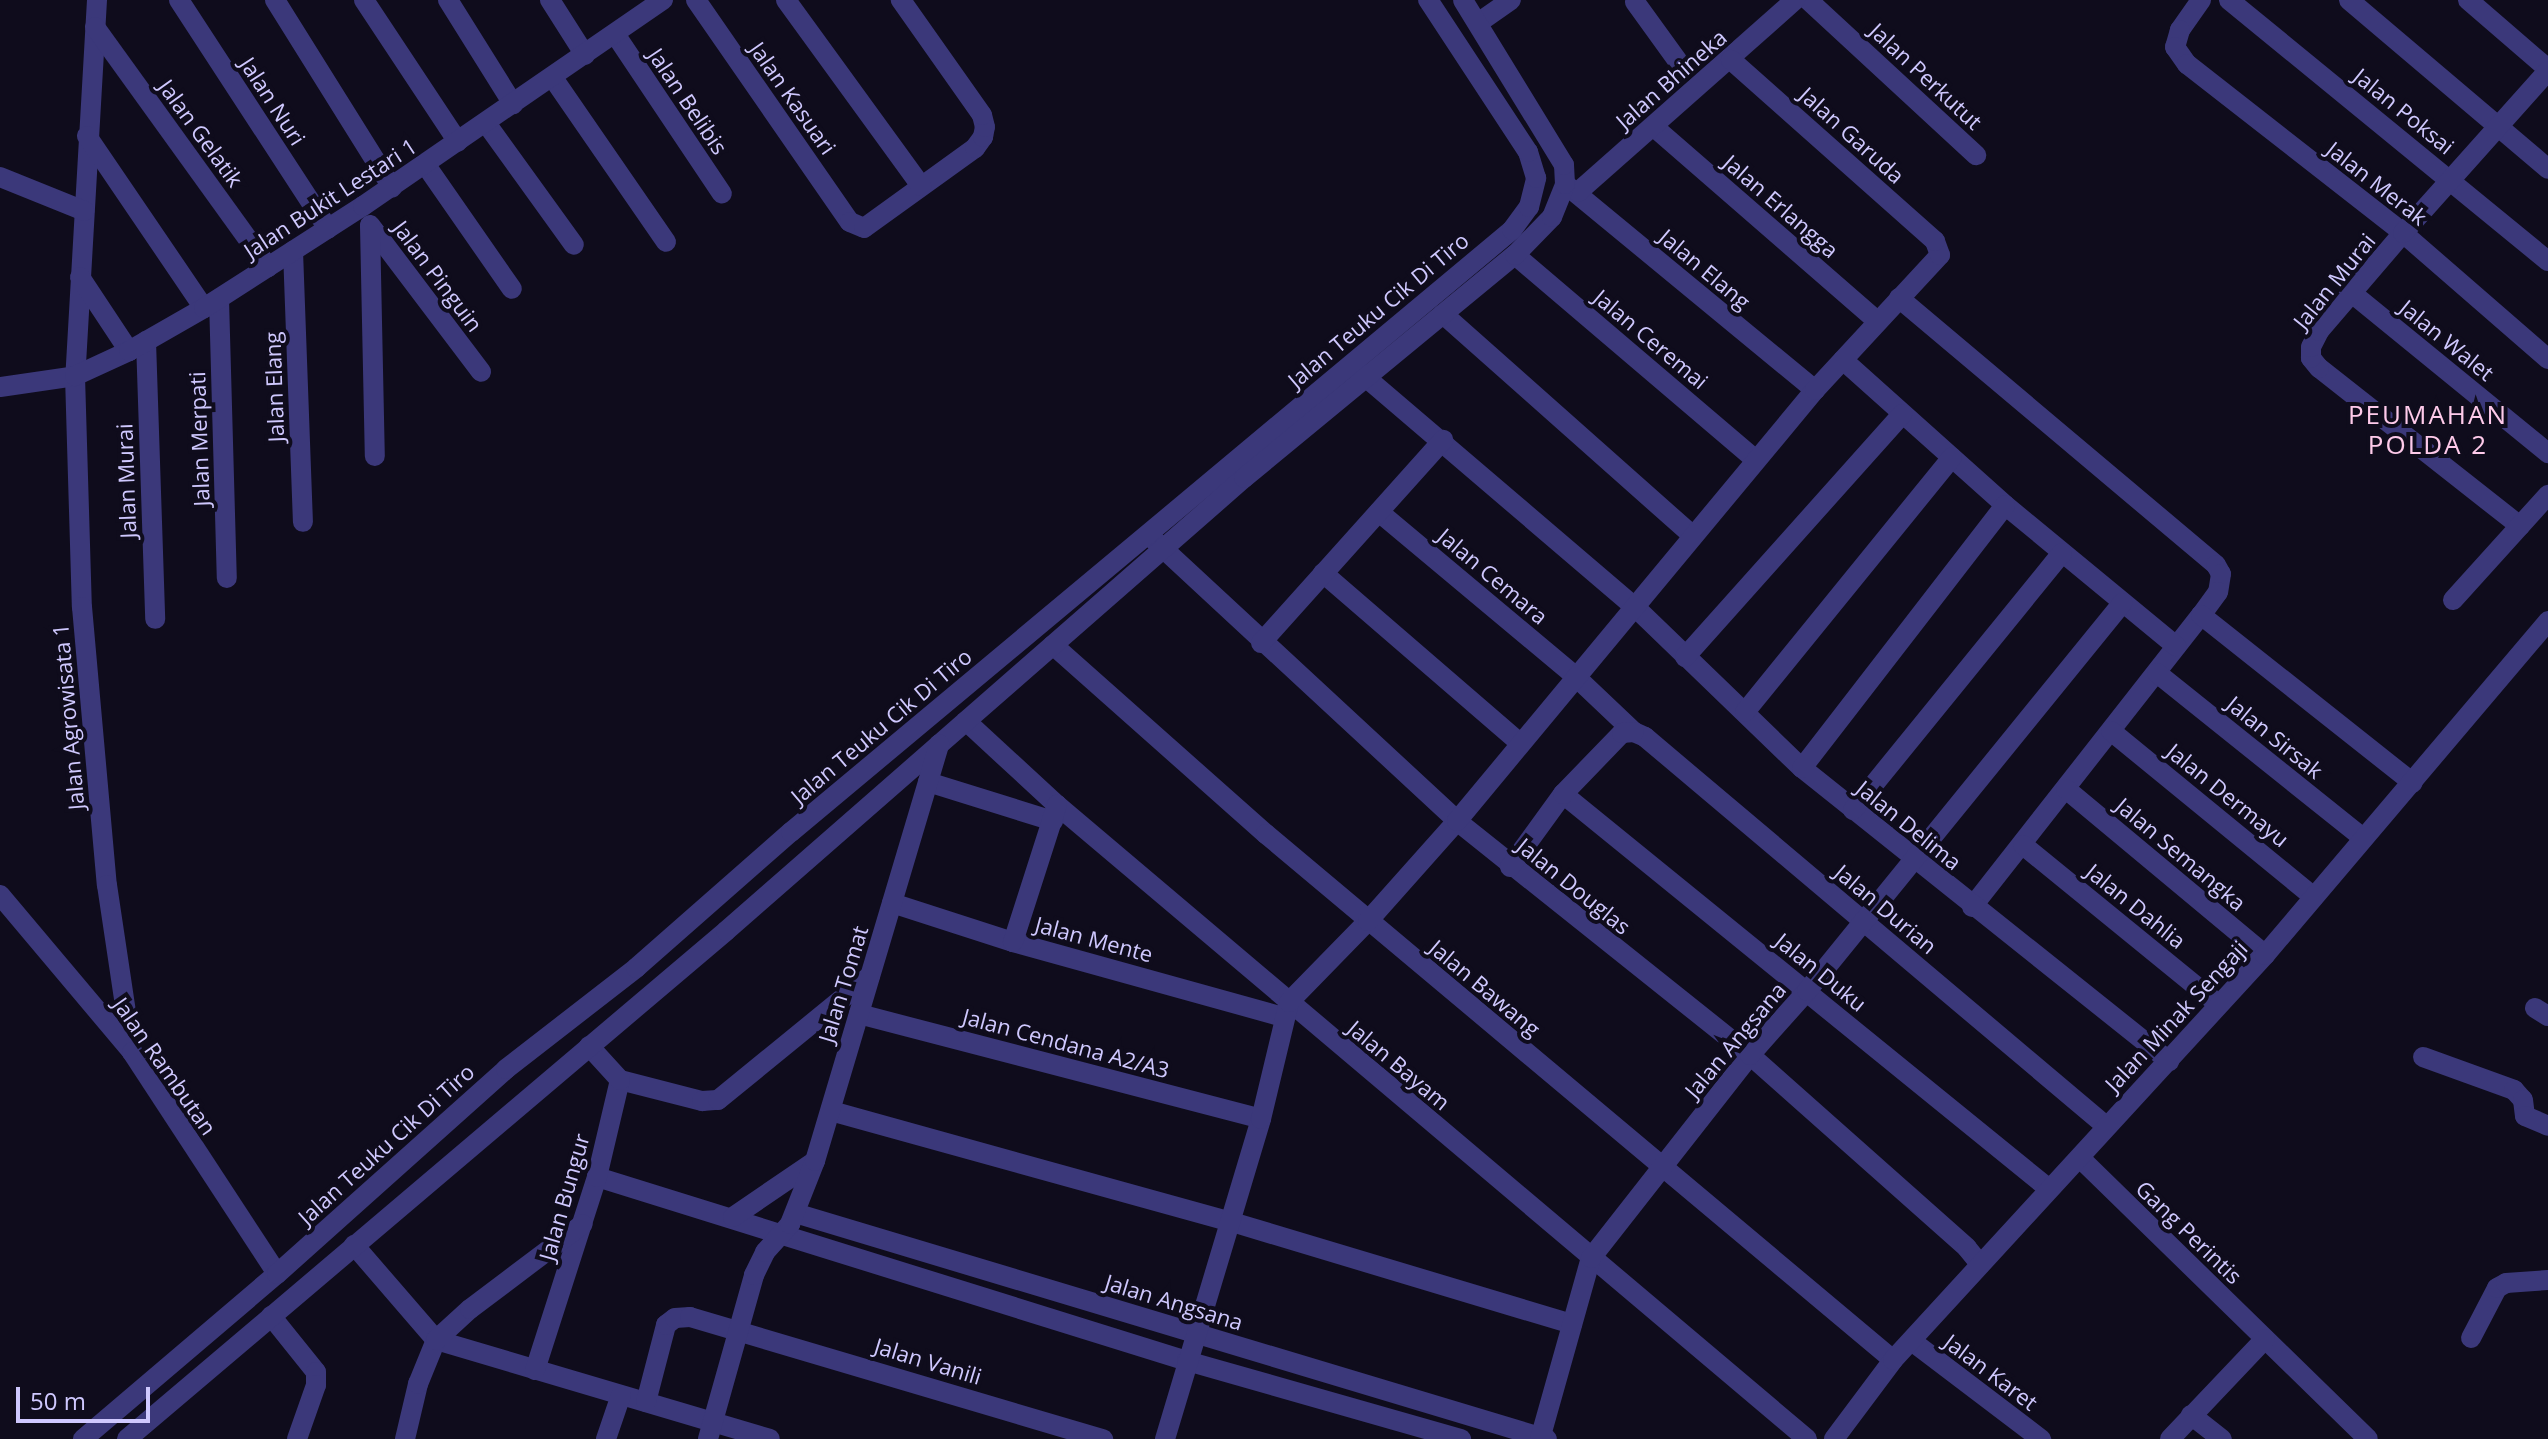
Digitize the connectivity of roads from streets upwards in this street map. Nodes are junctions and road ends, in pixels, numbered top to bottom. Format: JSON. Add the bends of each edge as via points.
{"nodes":[{"id":1,"x":97,"y":0,"type":"edge"},
{"id":2,"x":179,"y":0,"type":"edge"},
{"id":3,"x":275,"y":0,"type":"edge"},
{"id":4,"x":364,"y":0,"type":"edge"},
{"id":5,"x":448,"y":0,"type":"edge"},
{"id":6,"x":550,"y":0,"type":"edge"},
{"id":7,"x":663,"y":0,"type":"edge"},
{"id":8,"x":696,"y":0,"type":"edge"},
{"id":9,"x":786,"y":0,"type":"edge"},
{"id":10,"x":901,"y":0,"type":"edge"},
{"id":11,"x":1428,"y":0,"type":"edge"},
{"id":12,"x":1511,"y":0,"type":"edge"},
{"id":13,"x":1795,"y":0,"type":"edge"},
{"id":14,"x":1808,"y":0,"type":"edge"},
{"id":15,"x":2201,"y":0,"type":"edge"},
{"id":16,"x":2229,"y":0,"type":"edge"},
{"id":17,"x":2349,"y":0,"type":"edge"},
{"id":18,"x":2468,"y":0,"type":"edge"},
{"id":19,"x":1635,"y":1,"type":"edge"},
{"id":20,"x":1474,"y":8,"type":"edge"},
{"id":21,"x":95,"y":27,"type":"junction"},
{"id":22,"x":615,"y":34,"type":"junction"},
{"id":23,"x":585,"y":55,"type":"junction"},
{"id":24,"x":1677,"y":60,"type":"dead end"},
{"id":25,"x":1731,"y":60,"type":"junction"},
{"id":26,"x":2548,"y":70,"type":"edge"},
{"id":27,"x":553,"y":78,"type":"junction"},
{"id":28,"x":513,"y":104,"type":"junction"},
{"id":29,"x":486,"y":123,"type":"junction"},
{"id":30,"x":1654,"y":127,"type":"junction"},
{"id":31,"x":2496,"y":128,"type":"junction"},
{"id":32,"x":87,"y":136,"type":"junction"},
{"id":33,"x":458,"y":142,"type":"junction"},
{"id":34,"x":1976,"y":155,"type":"dead end"},
{"id":35,"x":425,"y":164,"type":"junction"},
{"id":36,"x":2548,"y":169,"type":"edge"},
{"id":37,"x":0,"y":177,"type":"edge"},
{"id":38,"x":2452,"y":181,"type":"junction"},
{"id":39,"x":921,"y":186,"type":"junction"},
{"id":40,"x":392,"y":187,"type":"junction"},
{"id":41,"x":1571,"y":188,"type":"junction"},
{"id":42,"x":722,"y":194,"type":"dead end"},
{"id":43,"x":84,"y":211,"type":"junction"},
{"id":44,"x":367,"y":216,"type":"junction"},
{"id":45,"x":328,"y":229,"type":"junction"},
{"id":46,"x":2403,"y":233,"type":"junction"},
{"id":47,"x":666,"y":242,"type":"dead end"},
{"id":48,"x":574,"y":245,"type":"dead end"},
{"id":49,"x":293,"y":251,"type":"junction"},
{"id":50,"x":1515,"y":255,"type":"junction"},
{"id":51,"x":2548,"y":261,"type":"edge"},
{"id":52,"x":268,"y":267,"type":"junction"},
{"id":53,"x":80,"y":277,"type":"junction"},
{"id":54,"x":512,"y":289,"type":"dead end"},
{"id":55,"x":2353,"y":294,"type":"junction"},
{"id":56,"x":1899,"y":298,"type":"junction"},
{"id":57,"x":211,"y":304,"type":"junction"},
{"id":58,"x":1443,"y":314,"type":"junction"},
{"id":59,"x":1877,"y":321,"type":"junction"},
{"id":60,"x":138,"y":346,"type":"junction"},
{"id":61,"x":2548,"y":359,"type":"edge"},
{"id":62,"x":1843,"y":360,"type":"junction"},
{"id":63,"x":1350,"y":363,"type":"junction"},
{"id":64,"x":481,"y":372,"type":"dead end"},
{"id":65,"x":75,"y":376,"type":"junction"},
{"id":66,"x":1366,"y":377,"type":"junction"},
{"id":67,"x":0,"y":387,"type":"edge"},
{"id":68,"x":1815,"y":390,"type":"junction"},
{"id":69,"x":1902,"y":414,"type":"junction"},
{"id":70,"x":1443,"y":440,"type":"junction"},
{"id":71,"x":2548,"y":453,"type":"edge"},
{"id":72,"x":375,"y":456,"type":"dead end"},
{"id":73,"x":1952,"y":457,"type":"junction"},
{"id":74,"x":1756,"y":460,"type":"junction"},
{"id":75,"x":2005,"y":505,"type":"junction"},
{"id":76,"x":2545,"y":506,"type":"edge"},
{"id":77,"x":1379,"y":512,"type":"junction"},
{"id":78,"x":303,"y":522,"type":"dead end"},
{"id":79,"x":2520,"y":526,"type":"junction"},
{"id":80,"x":1692,"y":535,"type":"junction"},
{"id":81,"x":1155,"y":542,"type":"junction"},
{"id":82,"x":2062,"y":553,"type":"junction"},
{"id":83,"x":1323,"y":573,"type":"junction"},
{"id":84,"x":227,"y":578,"type":"dead end"},
{"id":85,"x":2453,"y":600,"type":"dead end"},
{"id":86,"x":2122,"y":603,"type":"junction"},
{"id":87,"x":1635,"y":607,"type":"junction"},
{"id":88,"x":2201,"y":615,"type":"junction"},
{"id":89,"x":155,"y":619,"type":"dead end"},
{"id":90,"x":2548,"y":621,"type":"edge"},
{"id":91,"x":1261,"y":643,"type":"junction"},
{"id":92,"x":1053,"y":645,"type":"junction"},
{"id":93,"x":2176,"y":646,"type":"junction"},
{"id":94,"x":1685,"y":657,"type":"junction"},
{"id":95,"x":2157,"y":673,"type":"junction"},
{"id":96,"x":1576,"y":677,"type":"junction"},
{"id":97,"x":1745,"y":712,"type":"junction"},
{"id":98,"x":966,"y":721,"type":"junction"},
{"id":99,"x":2111,"y":731,"type":"junction"},
{"id":100,"x":1634,"y":732,"type":"junction"},
{"id":101,"x":1519,"y":742,"type":"junction"},
{"id":102,"x":939,"y":744,"type":"junction"},
{"id":103,"x":883,"y":756,"type":"junction"},
{"id":104,"x":1802,"y":768,"type":"junction"},
{"id":105,"x":900,"y":777,"type":"junction"},
{"id":106,"x":928,"y":782,"type":"junction"},
{"id":107,"x":2413,"y":783,"type":"junction"},
{"id":108,"x":2066,"y":789,"type":"junction"},
{"id":109,"x":1563,"y":794,"type":"junction"},
{"id":110,"x":1853,"y":810,"type":"junction"},
{"id":111,"x":1055,"y":813,"type":"junction"},
{"id":112,"x":1457,"y":821,"type":"junction"},
{"id":113,"x":2363,"y":838,"type":"junction"},
{"id":114,"x":2023,"y":845,"type":"junction"},
{"id":115,"x":1914,"y":859,"type":"junction"},
{"id":116,"x":1510,"y":867,"type":"junction"},
{"id":117,"x":0,"y":895,"type":"edge"},
{"id":118,"x":2314,"y":897,"type":"junction"},
{"id":119,"x":892,"y":903,"type":"junction"},
{"id":120,"x":1972,"y":907,"type":"junction"},
{"id":121,"x":1368,"y":921,"type":"junction"},
{"id":122,"x":1863,"y":921,"type":"junction"},
{"id":123,"x":1013,"y":942,"type":"junction"},
{"id":124,"x":2265,"y":955,"type":"junction"},
{"id":125,"x":636,"y":968,"type":"junction"},
{"id":126,"x":870,"y":976,"type":"junction"},
{"id":127,"x":661,"y":985,"type":"junction"},
{"id":128,"x":1807,"y":991,"type":"junction"},
{"id":129,"x":2218,"y":1004,"type":"junction"},
{"id":130,"x":1286,"y":1010,"type":"junction"},
{"id":131,"x":859,"y":1014,"type":"junction"},
{"id":132,"x":592,"y":1049,"type":"junction"},
{"id":133,"x":132,"y":1052,"type":"junction"},
{"id":134,"x":1750,"y":1055,"type":"junction"},
{"id":135,"x":2423,"y":1057,"type":"dead end"},
{"id":136,"x":2169,"y":1061,"type":"junction"},
{"id":137,"x":620,"y":1080,"type":"junction"},
{"id":138,"x":831,"y":1111,"type":"junction"},
{"id":139,"x":1261,"y":1119,"type":"junction"},
{"id":140,"x":2106,"y":1126,"type":"junction"},
{"id":141,"x":2548,"y":1126,"type":"edge"},
{"id":142,"x":2080,"y":1158,"type":"junction"},
{"id":143,"x":815,"y":1161,"type":"junction"},
{"id":144,"x":1662,"y":1168,"type":"junction"},
{"id":145,"x":597,"y":1177,"type":"junction"},
{"id":146,"x":2048,"y":1188,"type":"junction"},
{"id":147,"x":795,"y":1213,"type":"junction"},
{"id":148,"x":733,"y":1217,"type":"junction"},
{"id":149,"x":1232,"y":1222,"type":"junction"},
{"id":150,"x":583,"y":1224,"type":"junction"},
{"id":151,"x":783,"y":1234,"type":"junction"},
{"id":152,"x":358,"y":1248,"type":"junction"},
{"id":153,"x":1591,"y":1258,"type":"junction"},
{"id":154,"x":1980,"y":1264,"type":"junction"},
{"id":155,"x":277,"y":1274,"type":"junction"},
{"id":156,"x":2548,"y":1280,"type":"edge"},
{"id":157,"x":271,"y":1316,"type":"junction"},
{"id":158,"x":1572,"y":1324,"type":"junction"},
{"id":159,"x":738,"y":1330,"type":"junction"},
{"id":160,"x":1196,"y":1334,"type":"junction"},
{"id":161,"x":2471,"y":1338,"type":"dead end"},
{"id":162,"x":2265,"y":1339,"type":"junction"},
{"id":163,"x":436,"y":1340,"type":"junction"},
{"id":164,"x":1913,"y":1342,"type":"junction"},
{"id":165,"x":177,"y":1359,"type":"junction"},
{"id":166,"x":1893,"y":1360,"type":"junction"},
{"id":167,"x":1187,"y":1361,"type":"junction"},
{"id":168,"x":535,"y":1370,"type":"junction"},
{"id":169,"x":195,"y":1380,"type":"junction"},
{"id":170,"x":621,"y":1395,"type":"junction"},
{"id":171,"x":646,"y":1402,"type":"junction"},
{"id":172,"x":122,"y":1405,"type":"junction"},
{"id":173,"x":2191,"y":1415,"type":"junction"},
{"id":174,"x":711,"y":1430,"type":"edge"},
{"id":175,"x":134,"y":1433,"type":"edge"},
{"id":176,"x":1452,"y":1438,"type":"edge"},
{"id":177,"x":1542,"y":1438,"type":"edge"},
{"id":178,"x":83,"y":1439,"type":"edge"},
{"id":179,"x":297,"y":1439,"type":"edge"},
{"id":180,"x":405,"y":1439,"type":"edge"},
{"id":181,"x":606,"y":1439,"type":"edge"},
{"id":182,"x":770,"y":1439,"type":"edge"},
{"id":183,"x":1103,"y":1439,"type":"edge"},
{"id":184,"x":1165,"y":1439,"type":"edge"},
{"id":185,"x":1807,"y":1439,"type":"edge"},
{"id":186,"x":1834,"y":1439,"type":"edge"},
{"id":187,"x":2041,"y":1439,"type":"edge"},
{"id":188,"x":2170,"y":1439,"type":"edge"},
{"id":189,"x":2222,"y":1439,"type":"edge"},
{"id":190,"x":2368,"y":1439,"type":"edge"}],
"edges":[{"from":1,"to":21,"type":"street","name":"Jalan Agrowisata 1"},
{"from":2,"to":45,"type":"street","name":"Jalan Nuri"},
{"from":3,"to":40,"type":"street"},
{"from":4,"to":33,"type":"street"},
{"from":5,"to":28,"type":"street"},
{"from":6,"to":23,"type":"street"},
{"from":7,"to":22,"type":"street","name":"Jalan Bukit Lestari 1"},
{"from":8,"to":39,"type":"street","name":"Jalan Kasuari","via":[[850,222],[864,228]]},
{"from":9,"to":39,"type":"street"},
{"from":10,"to":39,"type":"street","via":[[982,115],[983,137],[975,148]]},
{"from":11,"to":63,"type":"street","name":"Jalan Teuku Cik Di Tiro","via":[[1528,152],[1536,178],[1529,207],[1512,230]]},
{"from":12,"to":20,"type":"street"},
{"from":13,"to":25,"type":"street","name":"Jalan Bhineka"},
{"from":14,"to":34,"type":"street","name":"Jalan Perkutut"},
{"from":15,"to":46,"type":"street","name":"Jalan Merak","via":[[2175,47],[2187,64]]},
{"from":16,"to":38,"type":"street","name":"Jalan Poksai"},
{"from":17,"to":31,"type":"street"},
{"from":18,"to":26,"type":"street"},
{"from":19,"to":24,"type":"street"},
{"from":20,"to":41,"type":"street","via":[[1557,149]]},
{"from":21,"to":32,"type":"street","name":"Jalan Agrowisata 1"},
{"from":21,"to":52,"type":"street","name":"Jalan Gelatik"},
{"from":22,"to":23,"type":"street","name":"Jalan Bukit Lestari 1"},
{"from":22,"to":42,"type":"street","name":"Jalan Belibis"},
{"from":23,"to":27,"type":"street","name":"Jalan Bukit Lestari 1"},
{"from":25,"to":30,"type":"street","name":"Jalan Bhineka"},
{"from":25,"to":56,"type":"street","name":"Jalan Garuda","via":[[1940,248],[1935,262]]},
{"from":26,"to":31,"type":"street","name":"Jalan Murai"},
{"from":27,"to":28,"type":"street","name":"Jalan Bukit Lestari 1"},
{"from":27,"to":47,"type":"street"},
{"from":28,"to":29,"type":"street","name":"Jalan Bukit Lestari 1"},
{"from":29,"to":33,"type":"street","name":"Jalan Bukit Lestari 1"},
{"from":29,"to":48,"type":"street"},
{"from":30,"to":41,"type":"street","name":"Jalan Bhineka"},
{"from":30,"to":59,"type":"street","name":"Jalan Erlangga"},
{"from":31,"to":36,"type":"street"},
{"from":31,"to":38,"type":"street","name":"Jalan Murai"},
{"from":32,"to":43,"type":"street","name":"Jalan Agrowisata 1"},
{"from":32,"to":57,"type":"street"},
{"from":33,"to":35,"type":"street","name":"Jalan Bukit Lestari 1"},
{"from":35,"to":40,"type":"street","name":"Jalan Bukit Lestari 1"},
{"from":35,"to":54,"type":"street"},
{"from":37,"to":43,"type":"street"},
{"from":38,"to":46,"type":"street","name":"Jalan Murai"},
{"from":38,"to":51,"type":"street","name":"Jalan Poksai"},
{"from":40,"to":44,"type":"street","name":"Jalan Bukit Lestari 1"},
{"from":41,"to":50,"type":"street","name":"Jalan Teuku Cik Di Tiro","via":[[1552,217]]},
{"from":41,"to":68,"type":"street","name":"Jalan Elang"},
{"from":43,"to":53,"type":"street","name":"Jalan Agrowisata 1"},
{"from":44,"to":45,"type":"street","name":"Jalan Bukit Lestari 1"},
{"from":44,"to":64,"type":"street","name":"Jalan Pinguin"},
{"from":44,"to":72,"type":"street"},
{"from":45,"to":49,"type":"street","name":"Jalan Bukit Lestari 1"},
{"from":46,"to":55,"type":"street","name":"Jalan Murai"},
{"from":46,"to":61,"type":"street","name":"Jalan Merak"},
{"from":49,"to":52,"type":"street","name":"Jalan Bukit Lestari 1"},
{"from":49,"to":78,"type":"street","name":"Jalan Elang"},
{"from":50,"to":58,"type":"street","name":"Jalan Teuku Cik Di Tiro"},
{"from":50,"to":74,"type":"street","name":"Jalan Ceremai"},
{"from":52,"to":57,"type":"street","name":"Jalan Bukit Lestari 1"},
{"from":53,"to":60,"type":"street"},
{"from":53,"to":65,"type":"street","name":"Jalan Agrowisata 1"},
{"from":55,"to":71,"type":"street","name":"Jalan Walet"},
{"from":55,"to":79,"type":"street","name":"Jalan Murai","via":[[2319,331],[2311,358]]},
{"from":56,"to":59,"type":"street"},
{"from":56,"to":88,"type":"street","via":[[2216,565],[2221,574],[2218,592]]},
{"from":57,"to":60,"type":"street","name":"Jalan Bukit Lestari 1"},
{"from":57,"to":84,"type":"street","name":"Jalan Merpati"},
{"from":58,"to":66,"type":"street","name":"Jalan Teuku Cik Di Tiro"},
{"from":58,"to":80,"type":"street"},
{"from":59,"to":62,"type":"street"},
{"from":60,"to":65,"type":"street","name":"Jalan Bukit Lestari 1"},
{"from":60,"to":89,"type":"street","name":"Jalan Murai"},
{"from":62,"to":68,"type":"street"},
{"from":62,"to":69,"type":"street"},
{"from":63,"to":66,"type":"street","name":"Jalan Delima"},
{"from":63,"to":81,"type":"street","name":"Jalan Teuku Cik Di Tiro"},
{"from":65,"to":67,"type":"street","name":"Jalan Bukit Lestari 1"},
{"from":65,"to":133,"type":"street","name":"Jalan Agrowisata 1","via":[[82,607],[107,885]]},
{"from":66,"to":70,"type":"street","name":"Jalan Delima"},
{"from":66,"to":81,"type":"street","name":"Jalan Teuku Cik Di Tiro"},
{"from":68,"to":74,"type":"street"},
{"from":69,"to":73,"type":"street"},
{"from":69,"to":94,"type":"street"},
{"from":70,"to":77,"type":"street"},
{"from":70,"to":87,"type":"street","name":"Jalan Delima"},
{"from":73,"to":75,"type":"street"},
{"from":73,"to":97,"type":"street"},
{"from":74,"to":80,"type":"street"},
{"from":75,"to":82,"type":"street"},
{"from":75,"to":104,"type":"street"},
{"from":76,"to":79,"type":"street"},
{"from":77,"to":83,"type":"street"},
{"from":77,"to":96,"type":"street","name":"Jalan Cemara"},
{"from":79,"to":85,"type":"street"},
{"from":80,"to":87,"type":"street"},
{"from":81,"to":91,"type":"street","name":"Jalan Douglas"},
{"from":81,"to":92,"type":"street","name":"Jalan Teuku Cik Di Tiro"},
{"from":81,"to":103,"type":"street","name":"Jalan Teuku Cik Di Tiro"},
{"from":82,"to":86,"type":"street"},
{"from":82,"to":110,"type":"street"},
{"from":83,"to":91,"type":"street"},
{"from":83,"to":101,"type":"street"},
{"from":86,"to":93,"type":"street"},
{"from":86,"to":115,"type":"street","name":"Jalan Angsana"},
{"from":87,"to":94,"type":"street","name":"Jalan Delima"},
{"from":87,"to":96,"type":"street"},
{"from":88,"to":93,"type":"street"},
{"from":88,"to":107,"type":"street"},
{"from":90,"to":107,"type":"street","name":"Jalan Minak Sengaji"},
{"from":91,"to":112,"type":"street","name":"Jalan Douglas"},
{"from":92,"to":98,"type":"street","name":"Jalan Teuku Cik Di Tiro"},
{"from":92,"to":121,"type":"street","name":"Jalan Bawang"},
{"from":93,"to":95,"type":"street"},
{"from":94,"to":97,"type":"street","name":"Jalan Delima"},
{"from":95,"to":99,"type":"street"},
{"from":95,"to":113,"type":"street","name":"Jalan Sirsak"},
{"from":96,"to":100,"type":"street","name":"Jalan Cemara"},
{"from":96,"to":101,"type":"street"},
{"from":97,"to":104,"type":"street","name":"Jalan Delima"},
{"from":98,"to":102,"type":"street","name":"Jalan Teuku Cik Di Tiro"},
{"from":98,"to":111,"type":"street","name":"Jalan Bayam"},
{"from":99,"to":108,"type":"street"},
{"from":99,"to":118,"type":"street","name":"Jalan Dermayu"},
{"from":100,"to":109,"type":"street","via":[[1622,733]]},
{"from":100,"to":122,"type":"street","name":"Jalan Durian"},
{"from":101,"to":112,"type":"street"},
{"from":102,"to":105,"type":"street","name":"Jalan Teuku Cik Di Tiro"},
{"from":102,"to":106,"type":"street","name":"Jalan Tomat"},
{"from":103,"to":105,"type":"street"},
{"from":103,"to":125,"type":"street","name":"Jalan Teuku Cik Di Tiro"},
{"from":104,"to":110,"type":"street","name":"Jalan Delima"},
{"from":105,"to":127,"type":"street","name":"Jalan Teuku Cik Di Tiro"},
{"from":106,"to":111,"type":"street"},
{"from":106,"to":119,"type":"street","name":"Jalan Tomat"},
{"from":107,"to":113,"type":"street","name":"Jalan Minak Sengaji"},
{"from":108,"to":114,"type":"street"},
{"from":108,"to":124,"type":"street","name":"Jalan Semangka"},
{"from":109,"to":116,"type":"street"},
{"from":109,"to":128,"type":"street","name":"Jalan Duku"},
{"from":110,"to":115,"type":"street","name":"Jalan Delima"},
{"from":111,"to":123,"type":"street"},
{"from":111,"to":130,"type":"street","name":"Jalan Bayam"},
{"from":112,"to":116,"type":"street","name":"Jalan Douglas"},
{"from":112,"to":121,"type":"street"},
{"from":113,"to":118,"type":"street","name":"Jalan Minak Sengaji"},
{"from":114,"to":120,"type":"street"},
{"from":114,"to":129,"type":"street","name":"Jalan Dahlia"},
{"from":115,"to":120,"type":"street","name":"Jalan Delima"},
{"from":115,"to":122,"type":"street","name":"Jalan Angsana"},
{"from":116,"to":134,"type":"street","name":"Jalan Douglas"},
{"from":117,"to":133,"type":"street","name":"Jalan Rambutan"},
{"from":118,"to":124,"type":"street","name":"Jalan Minak Sengaji"},
{"from":119,"to":123,"type":"street","name":"Jalan Mente"},
{"from":119,"to":126,"type":"street","name":"Jalan Tomat"},
{"from":120,"to":136,"type":"street","name":"Jalan Delima"},
{"from":121,"to":130,"type":"street"},
{"from":121,"to":144,"type":"street","name":"Jalan Bawang"},
{"from":122,"to":128,"type":"street","name":"Jalan Angsana"},
{"from":122,"to":140,"type":"street","name":"Jalan Durian"},
{"from":123,"to":130,"type":"street","name":"Jalan Mente"},
{"from":124,"to":129,"type":"street","name":"Jalan Minak Sengaji"},
{"from":125,"to":127,"type":"street"},
{"from":125,"to":155,"type":"street","name":"Jalan Teuku Cik Di Tiro","via":[[482,1090]]},
{"from":126,"to":131,"type":"street","name":"Jalan Tomat"},
{"from":126,"to":137,"type":"street","via":[[718,1100],[702,1101]]},
{"from":127,"to":132,"type":"street","name":"Jalan Teuku Cik Di Tiro","via":[[672,985]]},
{"from":128,"to":134,"type":"street","name":"Jalan Angsana"},
{"from":128,"to":146,"type":"street","name":"Jalan Duku"},
{"from":129,"to":136,"type":"street","name":"Jalan Minak Sengaji"},
{"from":130,"to":139,"type":"street"},
{"from":130,"to":153,"type":"street","name":"Jalan Bayam"},
{"from":131,"to":138,"type":"street","name":"Jalan Tomat"},
{"from":131,"to":139,"type":"street","name":"Jalan Cendana A2/A3"},
{"from":132,"to":137,"type":"street"},
{"from":132,"to":152,"type":"street"},
{"from":133,"to":155,"type":"street","name":"Jalan Rambutan"},
{"from":134,"to":144,"type":"street","name":"Jalan Angsana"},
{"from":134,"to":154,"type":"street","name":"Jalan Douglas"},
{"from":135,"to":141,"type":"street","via":[[2514,1090],[2523,1100],[2525,1116]]},
{"from":136,"to":140,"type":"street","name":"Jalan Minak Sengaji"},
{"from":137,"to":145,"type":"street","name":"Jalan Bungur"},
{"from":138,"to":143,"type":"street","name":"Jalan Tomat"},
{"from":138,"to":149,"type":"street"},
{"from":139,"to":149,"type":"street"},
{"from":140,"to":142,"type":"street","name":"Jalan Minak Sengaji"},
{"from":142,"to":146,"type":"street","name":"Jalan Minak Sengaji"},
{"from":142,"to":162,"type":"street","name":"Gang Perintis"},
{"from":143,"to":147,"type":"street","name":"Jalan Tomat"},
{"from":143,"to":148,"type":"street"},
{"from":144,"to":153,"type":"street","name":"Jalan Angsana"},
{"from":144,"to":166,"type":"street","name":"Jalan Bawang"},
{"from":145,"to":148,"type":"street"},
{"from":145,"to":150,"type":"street","name":"Jalan Bungur"},
{"from":146,"to":154,"type":"street","name":"Jalan Minak Sengaji"},
{"from":147,"to":151,"type":"street","name":"Jalan Tomat"},
{"from":147,"to":160,"type":"street","name":"Jalan Angsana"},
{"from":148,"to":151,"type":"street"},
{"from":149,"to":158,"type":"street"},
{"from":149,"to":160,"type":"street"},
{"from":150,"to":163,"type":"street"},
{"from":150,"to":168,"type":"street","name":"Jalan Bungur"},
{"from":151,"to":159,"type":"street","name":"Jalan Tomat","via":[[759,1264]]},
{"from":151,"to":167,"type":"street"},
{"from":152,"to":157,"type":"street"},
{"from":152,"to":163,"type":"street"},
{"from":153,"to":158,"type":"street","name":"Jalan Angsana"},
{"from":153,"to":185,"type":"street","name":"Jalan Bayam"},
{"from":154,"to":164,"type":"street","name":"Jalan Minak Sengaji"},
{"from":155,"to":165,"type":"street","name":"Jalan Teuku Cik Di Tiro"},
{"from":156,"to":161,"type":"street","via":[[2497,1288]]},
{"from":157,"to":169,"type":"street"},
{"from":157,"to":179,"type":"street","via":[[316,1372]]},
{"from":158,"to":177,"type":"street","name":"Jalan Angsana"},
{"from":159,"to":171,"type":"street","name":"Jalan Vanili","via":[[690,1317],[666,1325]]},
{"from":159,"to":174,"type":"street","name":"Jalan Tomat"},
{"from":159,"to":183,"type":"street","name":"Jalan Vanili"},
{"from":160,"to":167,"type":"street"},
{"from":160,"to":177,"type":"street","name":"Jalan Angsana"},
{"from":162,"to":173,"type":"street"},
{"from":162,"to":190,"type":"street","name":"Gang Perintis"},
{"from":163,"to":168,"type":"street"},
{"from":163,"to":180,"type":"street","via":[[418,1384]]},
{"from":164,"to":166,"type":"street","name":"Jalan Minak Sengaji"},
{"from":164,"to":187,"type":"street","name":"Jalan Karet"},
{"from":165,"to":169,"type":"street","via":[[175,1379],[187,1384]]},
{"from":165,"to":172,"type":"street","name":"Jalan Teuku Cik Di Tiro"},
{"from":166,"to":186,"type":"street","name":"Jalan Minak Sengaji"},
{"from":167,"to":176,"type":"street"},
{"from":167,"to":184,"type":"street"},
{"from":168,"to":170,"type":"street"},
{"from":169,"to":175,"type":"street"},
{"from":170,"to":171,"type":"street"},
{"from":170,"to":181,"type":"street"},
{"from":171,"to":174,"type":"street"},
{"from":172,"to":175,"type":"street","via":[[143,1405],[147,1414]]},
{"from":172,"to":178,"type":"street","name":"Jalan Teuku Cik Di Tiro"},
{"from":173,"to":188,"type":"street"},
{"from":173,"to":189,"type":"street"},
{"from":174,"to":182,"type":"street"}]}
